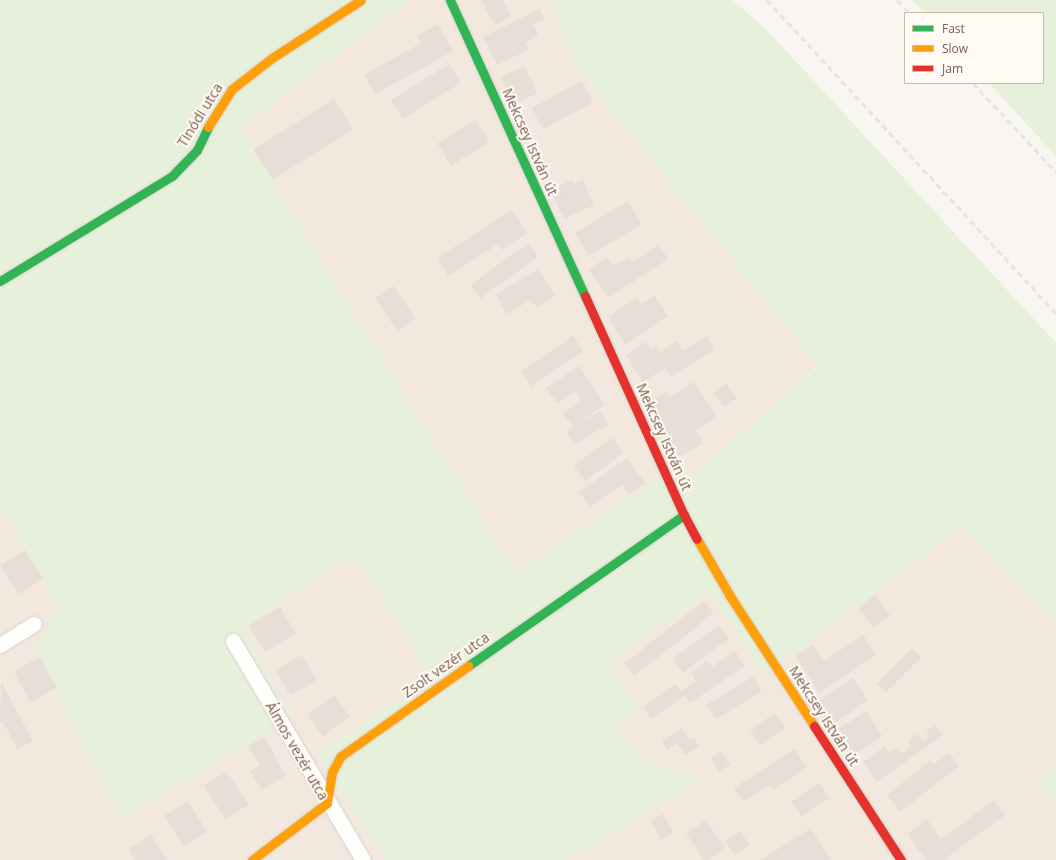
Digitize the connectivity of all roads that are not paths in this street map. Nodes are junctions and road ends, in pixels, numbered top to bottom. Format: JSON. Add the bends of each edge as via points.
{"nodes":[{"id":1,"x":361,"y":0,"type":"edge"},
{"id":2,"x":450,"y":0,"type":"edge"},
{"id":3,"x":0,"y":281,"type":"edge"},
{"id":4,"x":684,"y":515,"type":"junction"},
{"id":5,"x":34,"y":624,"type":"dead end"},
{"id":6,"x":233,"y":641,"type":"dead end"},
{"id":7,"x":0,"y":645,"type":"edge"},
{"id":8,"x":327,"y":803,"type":"junction"},
{"id":9,"x":252,"y":860,"type":"edge"},
{"id":10,"x":362,"y":860,"type":"edge"},
{"id":11,"x":901,"y":860,"type":"edge"}],
"edges":[{"from":1,"to":3,"type":"street","name":"Tinódi utca","via":[[272,58],[232,89],[213,116],[197,150],[172,176]]},
{"from":2,"to":4,"type":"street","name":"Mekcsey István út"},
{"from":4,"to":8,"type":"street","name":"Zsolt vezér utca","via":[[341,756],[332,772]]},
{"from":4,"to":11,"type":"street","name":"Mekcsey István út","via":[[730,596]]},
{"from":5,"to":7,"type":"street"},
{"from":6,"to":8,"type":"street","name":"Álmos vezér utca"},
{"from":8,"to":9,"type":"street"},
{"from":8,"to":10,"type":"street","name":"Álmos vezér utca"}]}
